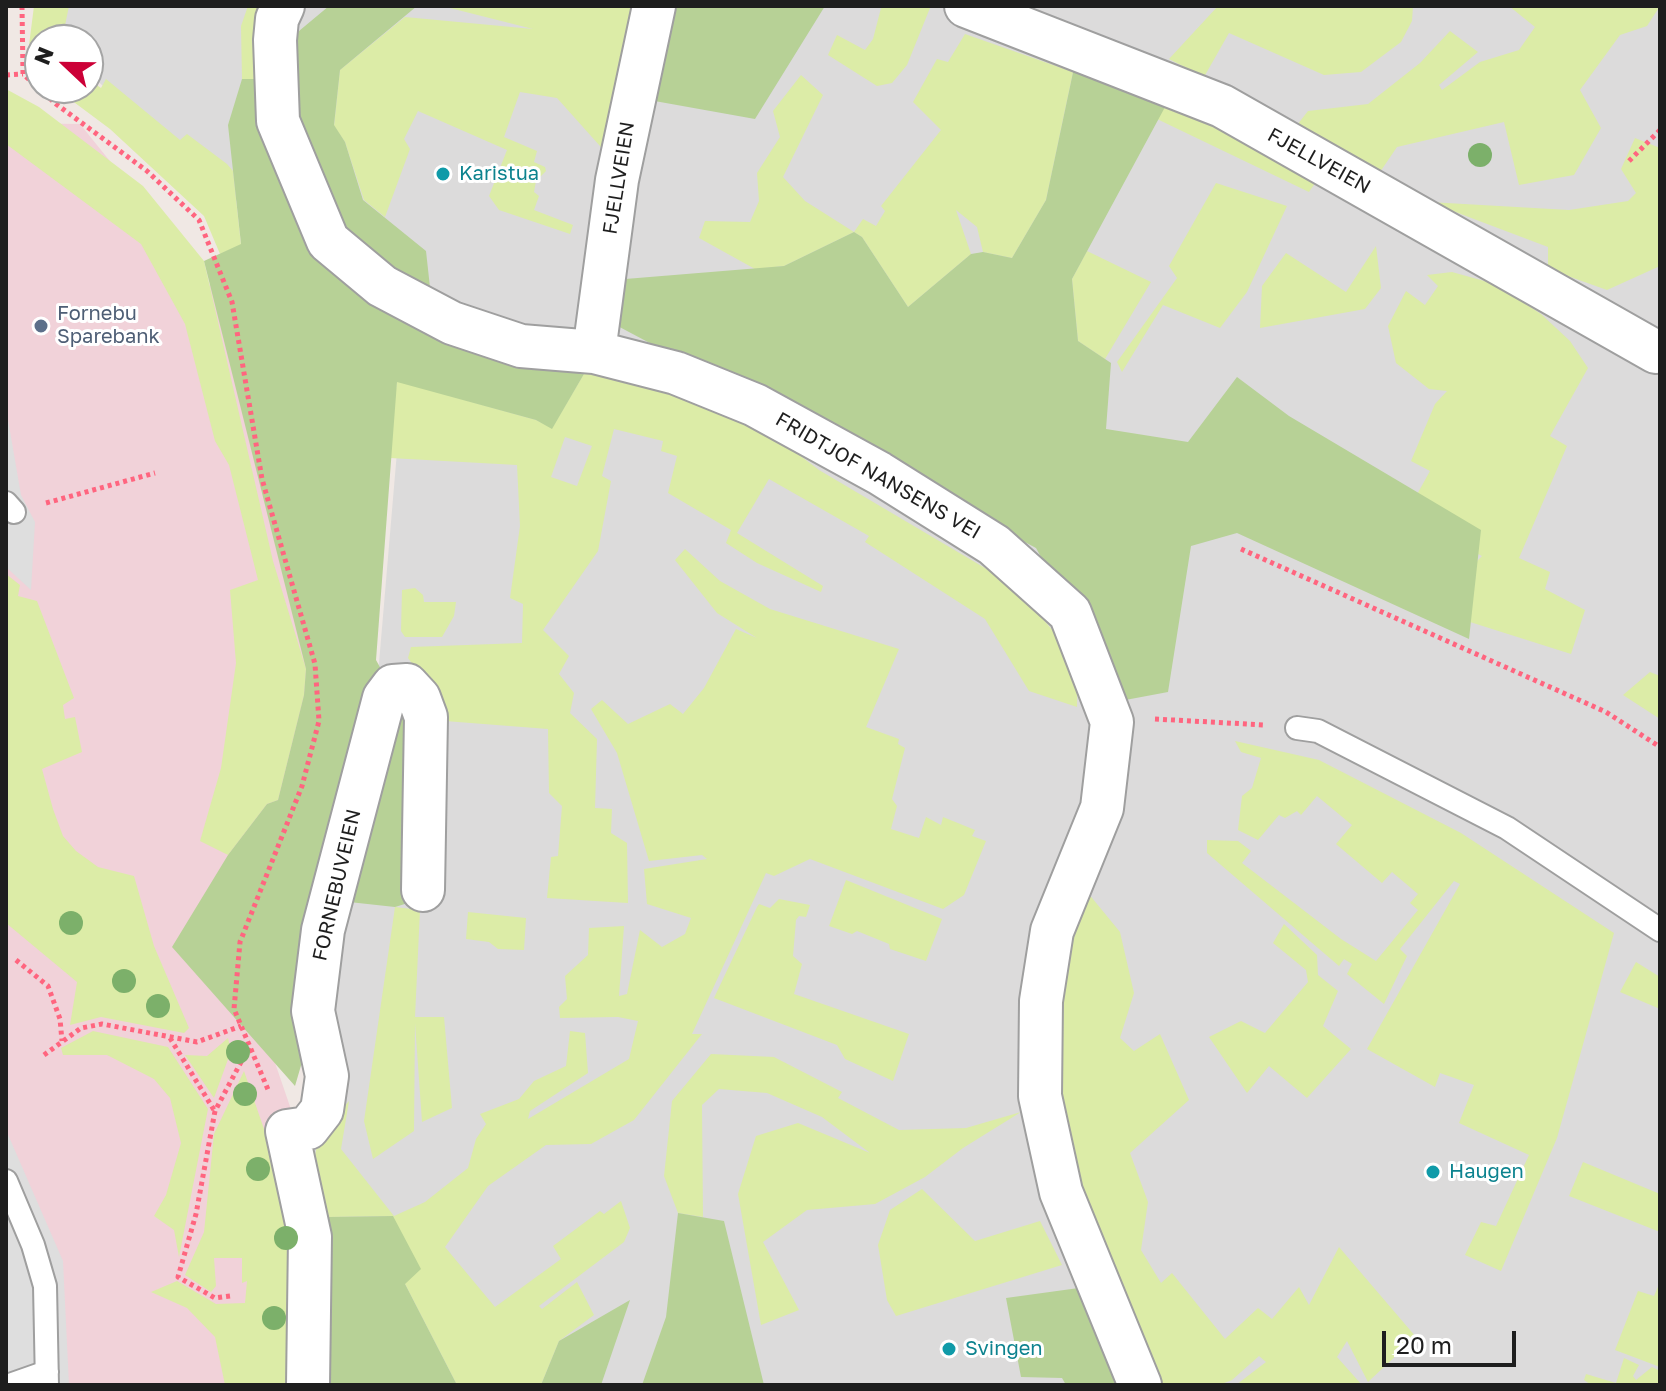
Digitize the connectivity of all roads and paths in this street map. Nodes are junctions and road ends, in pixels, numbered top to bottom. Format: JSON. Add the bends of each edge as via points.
{"nodes":[{"id":1,"x":22,"y":6,"type":"edge"},
{"id":2,"x":283,"y":6,"type":"edge"},
{"id":3,"x":654,"y":6,"type":"edge"},
{"id":4,"x":966,"y":6,"type":"edge"},
{"id":5,"x":23,"y":74,"type":"junction"},
{"id":6,"x":6,"y":75,"type":"edge"},
{"id":7,"x":1660,"y":130,"type":"edge"},
{"id":8,"x":1629,"y":161,"type":"dead end"},
{"id":9,"x":594,"y":352,"type":"junction"},
{"id":10,"x":1656,"y":352,"type":"dead end"},
{"id":11,"x":155,"y":473,"type":"dead end"},
{"id":12,"x":10,"y":507,"type":"edge"},
{"id":13,"x":1241,"y":549,"type":"dead end"},
{"id":14,"x":1112,"y":722,"type":"junction"},
{"id":15,"x":1297,"y":728,"type":"joint"},
{"id":16,"x":1660,"y":747,"type":"edge"},
{"id":17,"x":423,"y":890,"type":"dead end"},
{"id":18,"x":1660,"y":930,"type":"edge"},
{"id":19,"x":16,"y":960,"type":"dead end"},
{"id":20,"x":241,"y":1026,"type":"junction"},
{"id":21,"x":170,"y":1038,"type":"junction"},
{"id":22,"x":62,"y":1042,"type":"junction"},
{"id":23,"x":249,"y":1046,"type":"junction"},
{"id":24,"x":44,"y":1055,"type":"dead end"},
{"id":25,"x":215,"y":1111,"type":"junction"},
{"id":26,"x":287,"y":1131,"type":"junction"},
{"id":27,"x":6,"y":1181,"type":"edge"},
{"id":28,"x":230,"y":1296,"type":"dead end"},
{"id":29,"x":47,"y":1378,"type":"edge"},
{"id":30,"x":10,"y":1385,"type":"edge"},
{"id":31,"x":308,"y":1385,"type":"edge"},
{"id":32,"x":1140,"y":1385,"type":"edge"}],
"edges":[{"from":1,"to":5,"type":"path"},
{"from":2,"to":9,"type":"street","name":"FRIDTJOF NANSENS VEI","via":[[275,40],[278,121],[328,241],[382,286],[452,323],[521,346]]},
{"from":3,"to":9,"type":"street","name":"FJELLVEIEN","via":[[617,180]]},
{"from":4,"to":10,"type":"street","name":"FJELLVEIEN","via":[[1222,106]]},
{"from":5,"to":6,"type":"path"},
{"from":5,"to":20,"type":"path","via":[[147,171],[199,220],[232,302],[262,479],[315,664],[319,721],[302,786],[240,942],[234,1009]]},
{"from":7,"to":8,"type":"path"},
{"from":9,"to":14,"type":"street","name":"FRIDTJOF NANSENS VEI","via":[[676,373],[755,405],[879,473],[994,545],[1070,613]]},
{"from":11,"to":12,"type":"path"},
{"from":13,"to":16,"type":"path","via":[[1606,712]]},
{"from":14,"to":15,"type":"path","via":[[1182,718]]},
{"from":14,"to":32,"type":"street","name":"FRIDTJOF NANSENS VEI","via":[[1102,808],[1052,931],[1041,1001],[1040,1096],[1061,1192]]},
{"from":15,"to":18,"type":"lane","via":[[1318,731],[1507,828]]},
{"from":17,"to":26,"type":"street","name":"FORNEBUVEIEN","via":[[426,717],[407,685],[393,686],[384,698],[323,930],[313,1011],[327,1076],[322,1110],[308,1128]]},
{"from":19,"to":22,"type":"path","via":[[48,986]]},
{"from":20,"to":21,"type":"path","via":[[197,1042]]},
{"from":20,"to":23,"type":"path"},
{"from":21,"to":22,"type":"path","via":[[102,1024],[81,1028]]},
{"from":21,"to":25,"type":"path"},
{"from":22,"to":24,"type":"path"},
{"from":23,"to":25,"type":"path"},
{"from":23,"to":26,"type":"path"},
{"from":25,"to":28,"type":"path","via":[[178,1277],[215,1298]]},
{"from":26,"to":31,"type":"street","via":[[310,1237]]},
{"from":27,"to":29,"type":"lane","via":[[45,1286]]},
{"from":29,"to":30,"type":"lane"}]}
